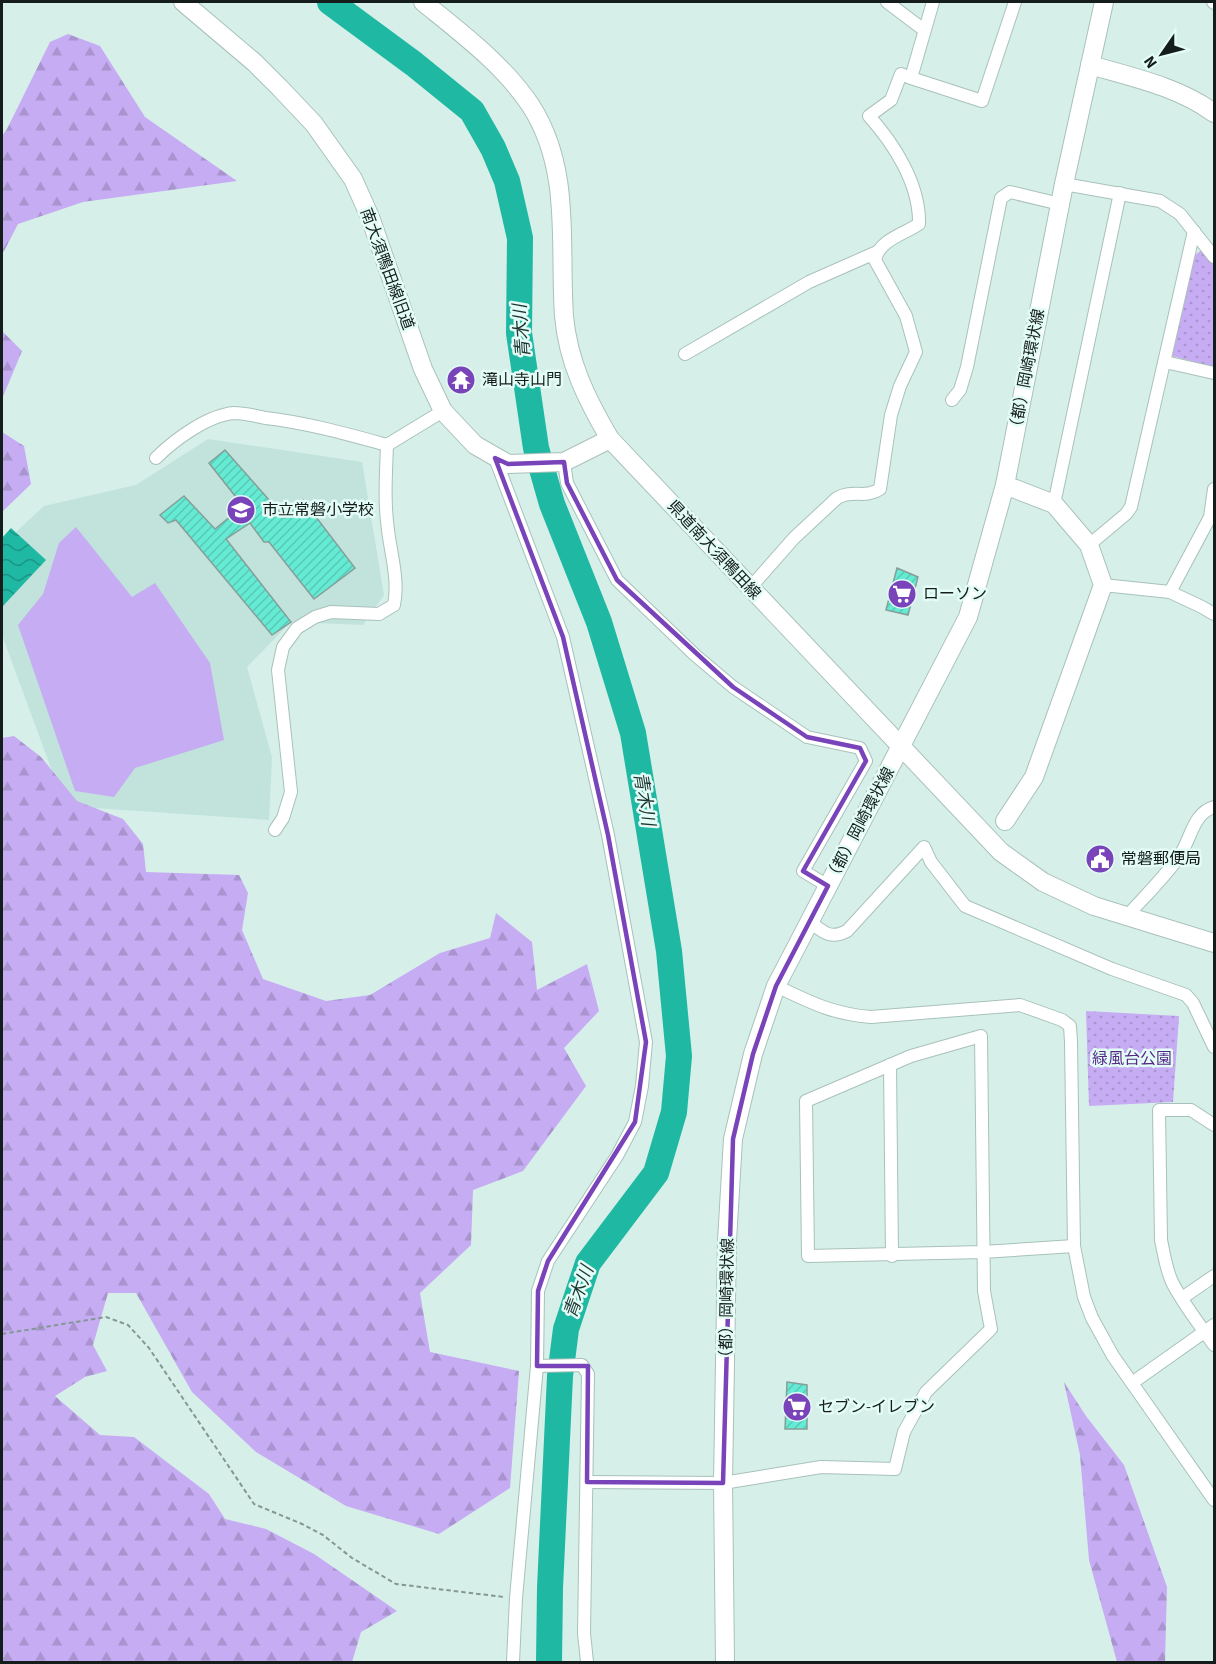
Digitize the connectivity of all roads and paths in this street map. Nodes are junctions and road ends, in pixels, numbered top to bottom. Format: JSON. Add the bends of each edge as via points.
{"nodes":[{"id":1,"x":183,"y":2,"type":"edge"},
{"id":2,"x":423,"y":2,"type":"edge"},
{"id":3,"x":887,"y":2,"type":"edge"},
{"id":4,"x":933,"y":2,"type":"edge"},
{"id":5,"x":1015,"y":2,"type":"edge"},
{"id":6,"x":1104,"y":2,"type":"edge"},
{"id":7,"x":924,"y":30,"type":"junction"},
{"id":8,"x":1090,"y":65,"type":"junction"},
{"id":9,"x":910,"y":78,"type":"junction"},
{"id":10,"x":1215,"y":113,"type":"edge"},
{"id":11,"x":1064,"y":184,"type":"junction"},
{"id":12,"x":1120,"y":193,"type":"junction"},
{"id":13,"x":1060,"y":204,"type":"junction"},
{"id":14,"x":1194,"y":231,"type":"junction"},
{"id":15,"x":877,"y":252,"type":"junction"},
{"id":16,"x":1215,"y":257,"type":"edge"},
{"id":17,"x":685,"y":354,"type":"dead end"},
{"id":18,"x":1166,"y":362,"type":"junction"},
{"id":19,"x":1215,"y":373,"type":"edge"},
{"id":20,"x":952,"y":400,"type":"dead end"},
{"id":21,"x":442,"y":411,"type":"junction"},
{"id":22,"x":610,"y":439,"type":"junction"},
{"id":23,"x":387,"y":445,"type":"junction"},
{"id":24,"x":156,"y":458,"type":"dead end"},
{"id":25,"x":502,"y":461,"type":"junction"},
{"id":26,"x":559,"y":461,"type":"junction"},
{"id":27,"x":1005,"y":485,"type":"junction"},
{"id":28,"x":1215,"y":489,"type":"edge"},
{"id":29,"x":1054,"y":504,"type":"junction"},
{"id":30,"x":1212,"y":518,"type":"edge"},
{"id":31,"x":1089,"y":545,"type":"junction"},
{"id":32,"x":1103,"y":585,"type":"junction"},
{"id":33,"x":750,"y":588,"type":"junction"},
{"id":34,"x":1170,"y":592,"type":"junction"},
{"id":35,"x":1215,"y":614,"type":"edge"},
{"id":36,"x":902,"y":746,"type":"junction"},
{"id":37,"x":1215,"y":807,"type":"edge"},
{"id":38,"x":1005,"y":821,"type":"dead end"},
{"id":39,"x":275,"y":830,"type":"dead end"},
{"id":40,"x":828,"y":886,"type":"junction"},
{"id":41,"x":1127,"y":916,"type":"junction"},
{"id":42,"x":809,"y":921,"type":"junction"},
{"id":43,"x":1215,"y":943,"type":"edge"},
{"id":44,"x":776,"y":986,"type":"junction"},
{"id":45,"x":1215,"y":1047,"type":"edge"},
{"id":46,"x":890,"y":1065,"type":"junction"},
{"id":47,"x":1215,"y":1125,"type":"edge"},
{"id":48,"x":1074,"y":1246,"type":"junction"},
{"id":49,"x":983,"y":1252,"type":"junction"},
{"id":50,"x":892,"y":1256,"type":"junction"},
{"id":51,"x":1215,"y":1276,"type":"edge"},
{"id":52,"x":1182,"y":1298,"type":"junction"},
{"id":53,"x":1210,"y":1329,"type":"edge"},
{"id":54,"x":2,"y":1334,"type":"edge"},
{"id":55,"x":1215,"y":1345,"type":"edge"},
{"id":56,"x":540,"y":1366,"type":"junction"},
{"id":57,"x":1132,"y":1383,"type":"junction"},
{"id":58,"x":586,"y":1482,"type":"junction"},
{"id":59,"x":723,"y":1483,"type":"junction"},
{"id":60,"x":1215,"y":1500,"type":"edge"},
{"id":61,"x":516,"y":1598,"type":"junction"},
{"id":62,"x":513,"y":1662,"type":"edge"},
{"id":63,"x":587,"y":1662,"type":"edge"},
{"id":64,"x":725,"y":1662,"type":"edge"}],
"edges":[{"from":1,"to":21,"type":"street","name":"南大須鴨田線旧道","via":[[280,88],[314,124],[353,179]]},
{"from":2,"to":22,"type":"street","name":"県道南大須鴨田線","via":[[508,77],[532,107],[549,144],[560,189],[564,317],[573,364],[587,400]]},
{"from":3,"to":7,"type":"street"},
{"from":4,"to":7,"type":"street"},
{"from":5,"to":9,"type":"street","via":[[982,101]]},
{"from":6,"to":8,"type":"street","name":"（都）岡崎環状線"},
{"from":7,"to":9,"type":"street"},
{"from":8,"to":10,"type":"street","via":[[1143,80]]},
{"from":8,"to":11,"type":"street","name":"（都）岡崎環状線"},
{"from":9,"to":15,"type":"street","via":[[900,74],[891,100],[868,116],[897,154],[915,194],[920,224],[884,243]]},
{"from":11,"to":12,"type":"street"},
{"from":11,"to":13,"type":"street","name":"（都）岡崎環状線"},
{"from":12,"to":14,"type":"street","via":[[1160,201],[1180,214]]},
{"from":12,"to":29,"type":"street"},
{"from":13,"to":20,"type":"street","via":[[1010,192],[1001,198],[967,367],[960,390]]},
{"from":13,"to":27,"type":"street","name":"（都）岡崎環状線"},
{"from":14,"to":16,"type":"street"},
{"from":14,"to":18,"type":"street"},
{"from":15,"to":17,"type":"street","via":[[809,282]]},
{"from":15,"to":33,"type":"street","via":[[876,260],[906,316],[916,351],[891,415],[880,489],[866,495],[846,493],[837,498]]},
{"from":18,"to":19,"type":"street"},
{"from":18,"to":31,"type":"street","via":[[1131,507]]},
{"from":21,"to":23,"type":"street"},
{"from":21,"to":25,"type":"street","name":"南大須鴨田線旧道","via":[[475,445]]},
{"from":22,"to":26,"type":"street"},
{"from":22,"to":33,"type":"street","name":"県道南大須鴨田線"},
{"from":23,"to":24,"type":"street","via":[[302,422],[234,413],[195,428]]},
{"from":23,"to":39,"type":"street","via":[[385,490],[397,590],[394,605],[379,614],[331,612],[315,617],[297,628],[283,647],[278,670],[291,792]]},
{"from":25,"to":26,"type":"street"},
{"from":25,"to":56,"type":"street","via":[[563,637],[608,836],[646,1042],[635,1122],[548,1261],[541,1281]]},
{"from":26,"to":40,"type":"street","via":[[616,580],[694,655],[807,737],[860,748],[866,761],[803,871]]},
{"from":27,"to":29,"type":"street"},
{"from":27,"to":36,"type":"street","name":"（都）岡崎環状線","via":[[968,617]]},
{"from":28,"to":30,"type":"street"},
{"from":29,"to":31,"type":"street"},
{"from":30,"to":34,"type":"street"},
{"from":31,"to":32,"type":"street"},
{"from":32,"to":34,"type":"street"},
{"from":32,"to":38,"type":"street","via":[[1034,777]]},
{"from":33,"to":36,"type":"street","name":"県道南大須鴨田線"},
{"from":34,"to":35,"type":"street"},
{"from":36,"to":40,"type":"street","name":"（都）岡崎環状線"},
{"from":36,"to":41,"type":"street","name":"県道南大須鴨田線","via":[[1001,852],[1043,882],[1094,906]]},
{"from":37,"to":41,"type":"street","via":[[1208,808],[1199,818],[1182,853]]},
{"from":40,"to":42,"type":"street","name":"（都）岡崎環状線"},
{"from":41,"to":43,"type":"street","name":"県道南大須鴨田線"},
{"from":42,"to":44,"type":"street","name":"（都）岡崎環状線"},
{"from":42,"to":45,"type":"street","via":[[830,935],[838,936],[852,928],[924,847],[965,906],[1112,969],[1186,995]]},
{"from":44,"to":48,"type":"street","via":[[826,1010],[850,1015],[871,1017],[1020,1005],[1070,1026]]},
{"from":44,"to":59,"type":"street","name":"（都）岡崎環状線","via":[[753,1054],[733,1139],[727,1241]]},
{"from":46,"to":49,"type":"street","via":[[981,1036]]},
{"from":46,"to":50,"type":"street"},
{"from":46,"to":50,"type":"street","via":[[806,1101],[808,1256]]},
{"from":47,"to":52,"type":"street","via":[[1191,1110],[1159,1110],[1161,1240],[1171,1281]]},
{"from":48,"to":49,"type":"street"},
{"from":48,"to":57,"type":"street","via":[[1092,1318]]},
{"from":49,"to":50,"type":"street"},
{"from":49,"to":59,"type":"street","via":[[984,1291],[991,1329],[926,1392],[904,1432],[895,1468],[821,1467]]},
{"from":51,"to":52,"type":"street"},
{"from":52,"to":53,"type":"street"},
{"from":53,"to":55,"type":"street"},
{"from":53,"to":57,"type":"street"},
{"from":54,"to":61,"type":"path","via":[[106,1317],[128,1325],[149,1348],[254,1504],[323,1535],[396,1584]]},
{"from":56,"to":58,"type":"street","via":[[582,1365],[588,1374]]},
{"from":56,"to":61,"type":"street"},
{"from":57,"to":60,"type":"street"},
{"from":58,"to":59,"type":"street"},
{"from":58,"to":63,"type":"street"},
{"from":59,"to":64,"type":"street","name":"（都）岡崎環状線"},
{"from":61,"to":62,"type":"street"}]}
